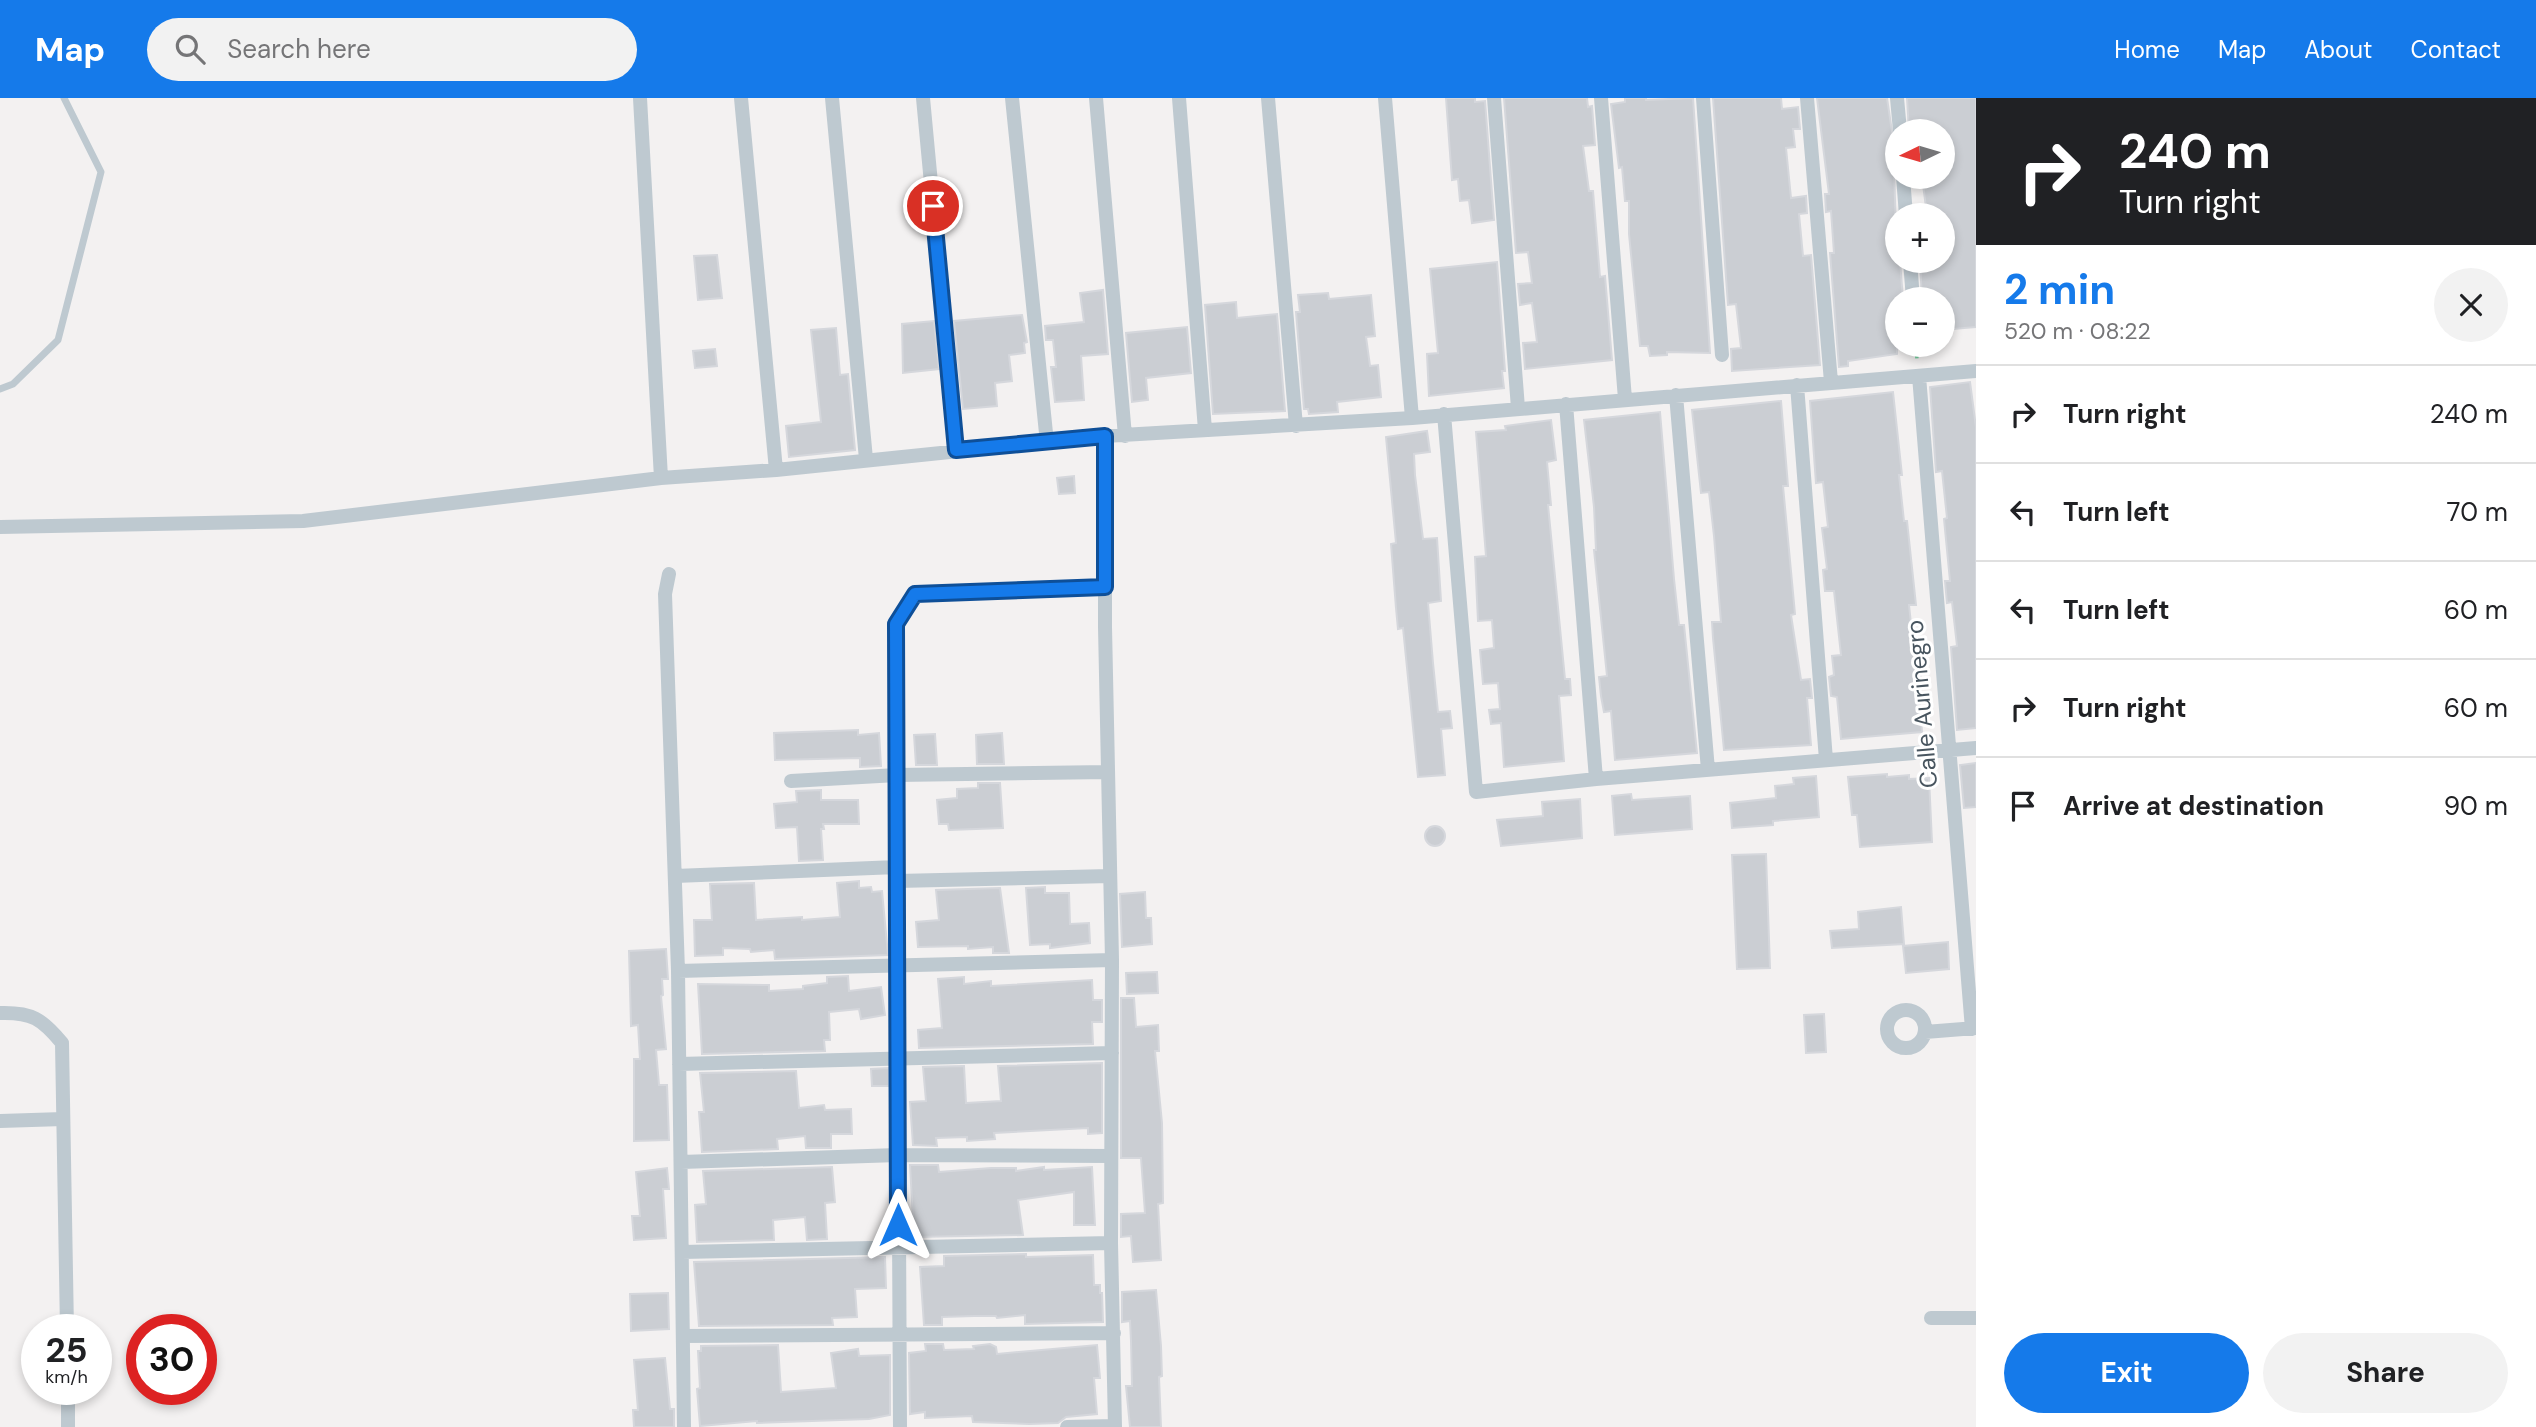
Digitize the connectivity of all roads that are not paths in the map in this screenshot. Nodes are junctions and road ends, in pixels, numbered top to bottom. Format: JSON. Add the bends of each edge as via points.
{"nodes":[{"id":1,"x":64,"y":98,"type":"edge"},
{"id":2,"x":640,"y":98,"type":"edge"},
{"id":3,"x":741,"y":98,"type":"edge"},
{"id":4,"x":832,"y":98,"type":"edge"},
{"id":5,"x":923,"y":98,"type":"edge"},
{"id":6,"x":1012,"y":98,"type":"edge"},
{"id":7,"x":1096,"y":98,"type":"edge"},
{"id":8,"x":1179,"y":98,"type":"edge"},
{"id":9,"x":1268,"y":98,"type":"edge"},
{"id":10,"x":1385,"y":98,"type":"edge"},
{"id":11,"x":1494,"y":98,"type":"edge"},
{"id":12,"x":1601,"y":98,"type":"edge"},
{"id":13,"x":1703,"y":98,"type":"edge"},
{"id":14,"x":1807,"y":98,"type":"edge"},
{"id":15,"x":1897,"y":98,"type":"edge"},
{"id":16,"x":1899,"y":119,"type":"edge"},
{"id":17,"x":1722,"y":355,"type":"dead end"},
{"id":18,"x":1976,"y":371,"type":"edge"},
{"id":19,"x":1919,"y":376,"type":"junction"},
{"id":20,"x":1831,"y":382,"type":"junction"},
{"id":21,"x":1797,"y":385,"type":"junction"},
{"id":22,"x":0,"y":389,"type":"edge"},
{"id":23,"x":1676,"y":395,"type":"junction"},
{"id":24,"x":1625,"y":399,"type":"junction"},
{"id":25,"x":1566,"y":404,"type":"junction"},
{"id":26,"x":1518,"y":408,"type":"junction"},
{"id":27,"x":1444,"y":414,"type":"junction"},
{"id":28,"x":1412,"y":418,"type":"junction"},
{"id":29,"x":1296,"y":426,"type":"junction"},
{"id":30,"x":1205,"y":430,"type":"junction"},
{"id":31,"x":1105,"y":436,"type":"junction"},
{"id":32,"x":1125,"y":436,"type":"junction"},
{"id":33,"x":1047,"y":443,"type":"junction"},
{"id":34,"x":956,"y":450,"type":"junction"},
{"id":35,"x":866,"y":459,"type":"junction"},
{"id":36,"x":776,"y":470,"type":"junction"},
{"id":37,"x":661,"y":478,"type":"junction"},
{"id":38,"x":0,"y":527,"type":"edge"},
{"id":39,"x":669,"y":574,"type":"dead end"},
{"id":40,"x":1105,"y":587,"type":"junction"},
{"id":41,"x":1976,"y":748,"type":"edge"},
{"id":42,"x":1948,"y":750,"type":"junction"},
{"id":43,"x":1826,"y":760,"type":"junction"},
{"id":44,"x":1708,"y":770,"type":"junction"},
{"id":45,"x":1108,"y":772,"type":"junction"},
{"id":46,"x":897,"y":775,"type":"junction"},
{"id":47,"x":1596,"y":779,"type":"junction"},
{"id":48,"x":791,"y":781,"type":"dead end"},
{"id":49,"x":897,"y":874,"type":"junction"},
{"id":50,"x":675,"y":876,"type":"junction"},
{"id":51,"x":1110,"y":876,"type":"junction"},
{"id":52,"x":1112,"y":960,"type":"junction"},
{"id":53,"x":898,"y":965,"type":"junction"},
{"id":54,"x":678,"y":971,"type":"junction"},
{"id":55,"x":0,"y":1013,"type":"edge"},
{"id":56,"x":1974,"y":1028,"type":"edge"},
{"id":57,"x":1925,"y":1031,"type":"dead end"},
{"id":58,"x":1112,"y":1053,"type":"junction"},
{"id":59,"x":898,"y":1058,"type":"junction"},
{"id":60,"x":679,"y":1064,"type":"junction"},
{"id":61,"x":63,"y":1119,"type":"junction"},
{"id":62,"x":0,"y":1121,"type":"edge"},
{"id":63,"x":898,"y":1155,"type":"junction"},
{"id":64,"x":1111,"y":1156,"type":"junction"},
{"id":65,"x":681,"y":1161,"type":"junction"},
{"id":66,"x":1111,"y":1243,"type":"junction"},
{"id":67,"x":898,"y":1248,"type":"junction"},
{"id":68,"x":682,"y":1252,"type":"junction"},
{"id":69,"x":67,"y":1314,"type":"edge"},
{"id":70,"x":1931,"y":1318,"type":"dead end"},
{"id":71,"x":1976,"y":1318,"type":"edge"},
{"id":72,"x":1114,"y":1333,"type":"junction"},
{"id":73,"x":898,"y":1334,"type":"junction"},
{"id":74,"x":683,"y":1336,"type":"junction"},
{"id":75,"x":68,"y":1405,"type":"edge"},
{"id":76,"x":68,"y":1427,"type":"edge"},
{"id":77,"x":684,"y":1427,"type":"edge"},
{"id":78,"x":900,"y":1427,"type":"edge"},
{"id":79,"x":1067,"y":1427,"type":"edge"},
{"id":80,"x":1115,"y":1427,"type":"edge"}],
"edges":[{"from":1,"to":22,"type":"lane","via":[[101,172],[58,340],[13,384]]},
{"from":2,"to":37,"type":"street"},
{"from":3,"to":36,"type":"street"},
{"from":4,"to":35,"type":"street"},
{"from":5,"to":34,"type":"street"},
{"from":6,"to":33,"type":"street"},
{"from":7,"to":32,"type":"street"},
{"from":8,"to":30,"type":"street"},
{"from":9,"to":29,"type":"street"},
{"from":10,"to":28,"type":"street"},
{"from":11,"to":26,"type":"street"},
{"from":12,"to":24,"type":"street"},
{"from":13,"to":17,"type":"street"},
{"from":14,"to":20,"type":"street"},
{"from":15,"to":16,"type":"street"},
{"from":18,"to":19,"type":"street"},
{"from":19,"to":20,"type":"street"},
{"from":19,"to":42,"type":"street","name":"Calle Aurinegro"},
{"from":20,"to":21,"type":"street"},
{"from":21,"to":23,"type":"street"},
{"from":21,"to":43,"type":"street"},
{"from":23,"to":24,"type":"street"},
{"from":23,"to":44,"type":"street"},
{"from":24,"to":25,"type":"street"},
{"from":25,"to":26,"type":"street"},
{"from":25,"to":47,"type":"street"},
{"from":26,"to":27,"type":"street"},
{"from":27,"to":28,"type":"street"},
{"from":27,"to":47,"type":"street","via":[[1476,792]]},
{"from":28,"to":29,"type":"street"},
{"from":29,"to":30,"type":"street"},
{"from":30,"to":32,"type":"street"},
{"from":31,"to":32,"type":"street"},
{"from":31,"to":33,"type":"street"},
{"from":31,"to":40,"type":"street"},
{"from":33,"to":34,"type":"street"},
{"from":34,"to":35,"type":"street"},
{"from":35,"to":36,"type":"street"},
{"from":36,"to":37,"type":"street"},
{"from":37,"to":38,"type":"street","via":[[303,521]]},
{"from":39,"to":50,"type":"street","via":[[665,594]]},
{"from":40,"to":45,"type":"street"},
{"from":40,"to":46,"type":"street","via":[[915,594],[896,624]]},
{"from":41,"to":42,"type":"street"},
{"from":42,"to":43,"type":"street"},
{"from":42,"to":56,"type":"street","name":"Calle Aurinegro"},
{"from":43,"to":44,"type":"street"},
{"from":44,"to":47,"type":"street"},
{"from":45,"to":46,"type":"street"},
{"from":45,"to":51,"type":"street"},
{"from":46,"to":48,"type":"street"},
{"from":46,"to":49,"type":"street"},
{"from":49,"to":50,"type":"street"},
{"from":49,"to":51,"type":"street"},
{"from":49,"to":53,"type":"street"},
{"from":50,"to":54,"type":"street"},
{"from":51,"to":52,"type":"street"},
{"from":52,"to":53,"type":"street"},
{"from":52,"to":58,"type":"street"},
{"from":53,"to":54,"type":"street"},
{"from":53,"to":59,"type":"street"},
{"from":54,"to":60,"type":"street"},
{"from":55,"to":61,"type":"street","via":[[21,1013],[44,1022],[62,1043]]},
{"from":56,"to":57,"type":"street"},
{"from":58,"to":59,"type":"street"},
{"from":58,"to":64,"type":"street"},
{"from":59,"to":60,"type":"street"},
{"from":59,"to":63,"type":"street"},
{"from":60,"to":65,"type":"street"},
{"from":61,"to":62,"type":"street"},
{"from":61,"to":69,"type":"street"},
{"from":63,"to":64,"type":"street"},
{"from":63,"to":65,"type":"street"},
{"from":63,"to":67,"type":"street"},
{"from":64,"to":66,"type":"street"},
{"from":65,"to":68,"type":"street"},
{"from":66,"to":67,"type":"street"},
{"from":66,"to":72,"type":"street"},
{"from":67,"to":68,"type":"street"},
{"from":67,"to":73,"type":"street"},
{"from":68,"to":74,"type":"street"},
{"from":70,"to":71,"type":"street"},
{"from":72,"to":73,"type":"street"},
{"from":72,"to":80,"type":"street"},
{"from":73,"to":74,"type":"street"},
{"from":73,"to":78,"type":"street"},
{"from":74,"to":77,"type":"street"},
{"from":75,"to":76,"type":"street"},
{"from":79,"to":80,"type":"street"}]}
